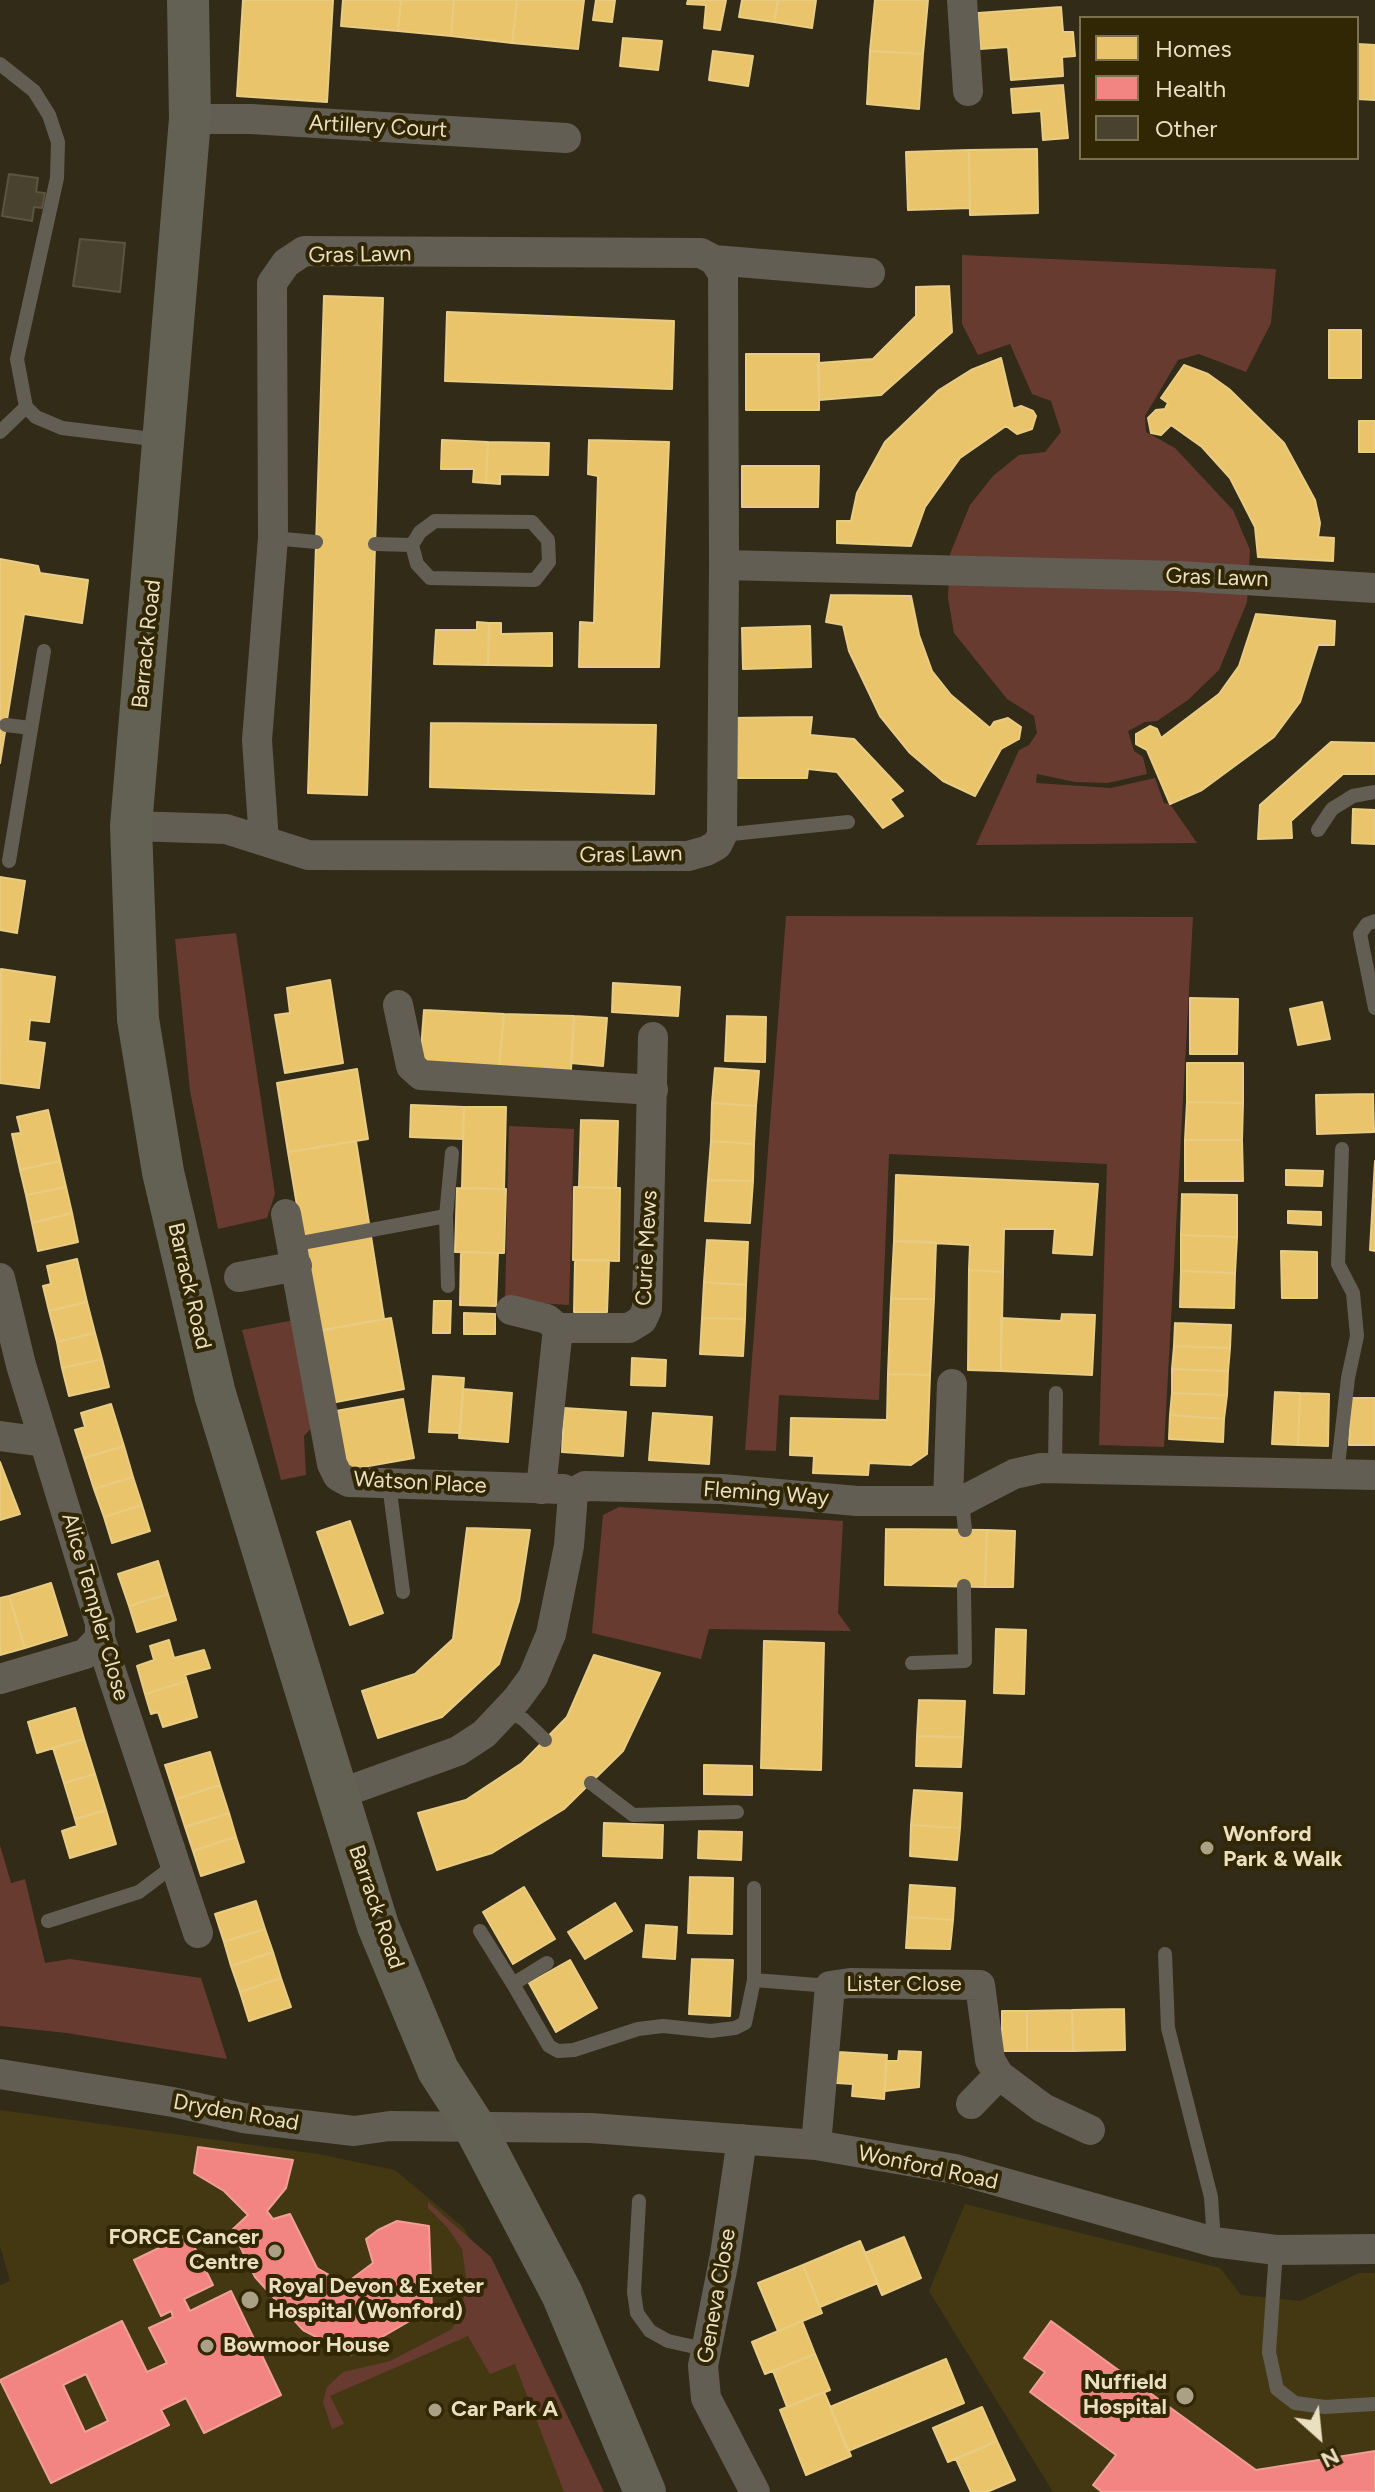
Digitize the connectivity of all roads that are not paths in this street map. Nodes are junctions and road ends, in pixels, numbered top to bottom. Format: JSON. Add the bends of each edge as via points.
{"nodes":[{"id":1,"x":188,"y":0,"type":"edge"},
{"id":2,"x":962,"y":0,"type":"edge"},
{"id":3,"x":0,"y":64,"type":"edge"},
{"id":4,"x":968,"y":91,"type":"dead end"},
{"id":5,"x":190,"y":119,"type":"junction"},
{"id":6,"x":566,"y":138,"type":"dead end"},
{"id":7,"x":714,"y":260,"type":"junction"},
{"id":8,"x":870,"y":273,"type":"dead end"},
{"id":9,"x":26,"y":407,"type":"junction"},
{"id":10,"x":0,"y":432,"type":"edge"},
{"id":11,"x":165,"y":441,"type":"junction"},
{"id":12,"x":273,"y":538,"type":"junction"},
{"id":13,"x":316,"y":542,"type":"dead end"},
{"id":14,"x":375,"y":544,"type":"dead end"},
{"id":15,"x":412,"y":545,"type":"junction"},
{"id":16,"x":724,"y":565,"type":"junction"},
{"id":17,"x":1375,"y":588,"type":"edge"},
{"id":18,"x":44,"y":651,"type":"dead end"},
{"id":19,"x":6,"y":725,"type":"dead end"},
{"id":20,"x":31,"y":728,"type":"junction"},
{"id":21,"x":1375,"y":792,"type":"edge"},
{"id":22,"x":848,"y":822,"type":"dead end"},
{"id":23,"x":131,"y":826,"type":"junction"},
{"id":24,"x":1318,"y":830,"type":"dead end"},
{"id":25,"x":722,"y":835,"type":"junction"},
{"id":26,"x":264,"y":841,"type":"junction"},
{"id":27,"x":9,"y":861,"type":"dead end"},
{"id":28,"x":1375,"y":921,"type":"edge"},
{"id":29,"x":398,"y":1005,"type":"dead end"},
{"id":30,"x":1375,"y":1008,"type":"edge"},
{"id":31,"x":653,"y":1037,"type":"dead end"},
{"id":32,"x":653,"y":1090,"type":"junction"},
{"id":33,"x":1342,"y":1149,"type":"dead end"},
{"id":34,"x":452,"y":1153,"type":"dead end"},
{"id":35,"x":286,"y":1214,"type":"dead end"},
{"id":36,"x":446,"y":1216,"type":"junction"},
{"id":37,"x":294,"y":1256,"type":"junction"},
{"id":38,"x":239,"y":1277,"type":"dead end"},
{"id":39,"x":0,"y":1278,"type":"edge"},
{"id":40,"x":448,"y":1286,"type":"dead end"},
{"id":41,"x":511,"y":1310,"type":"dead end"},
{"id":42,"x":558,"y":1328,"type":"junction"},
{"id":43,"x":11,"y":1364,"type":"edge"},
{"id":44,"x":952,"y":1384,"type":"dead end"},
{"id":45,"x":1056,"y":1393,"type":"dead end"},
{"id":46,"x":0,"y":1436,"type":"edge"},
{"id":47,"x":45,"y":1442,"type":"junction"},
{"id":48,"x":1055,"y":1469,"type":"junction"},
{"id":49,"x":1337,"y":1474,"type":"junction"},
{"id":50,"x":1375,"y":1475,"type":"edge"},
{"id":51,"x":389,"y":1484,"type":"junction"},
{"id":52,"x":541,"y":1489,"type":"junction"},
{"id":53,"x":573,"y":1493,"type":"junction"},
{"id":54,"x":958,"y":1511,"type":"junction"},
{"id":55,"x":964,"y":1586,"type":"dead end"},
{"id":56,"x":403,"y":1592,"type":"dead end"},
{"id":57,"x":100,"y":1638,"type":"junction"},
{"id":58,"x":912,"y":1663,"type":"dead end"},
{"id":59,"x":0,"y":1679,"type":"edge"},
{"id":60,"x":506,"y":1711,"type":"junction"},
{"id":61,"x":545,"y":1740,"type":"dead end"},
{"id":62,"x":591,"y":1783,"type":"dead end"},
{"id":63,"x":339,"y":1794,"type":"junction"},
{"id":64,"x":737,"y":1812,"type":"dead end"},
{"id":65,"x":176,"y":1864,"type":"junction"},
{"id":66,"x":754,"y":1888,"type":"dead end"},
{"id":67,"x":48,"y":1921,"type":"dead end"},
{"id":68,"x":480,"y":1931,"type":"dead end"},
{"id":69,"x":198,"y":1933,"type":"dead end"},
{"id":70,"x":1165,"y":1954,"type":"dead end"},
{"id":71,"x":547,"y":1963,"type":"dead end"},
{"id":72,"x":754,"y":1980,"type":"junction"},
{"id":73,"x":513,"y":1984,"type":"junction"},
{"id":74,"x":830,"y":1986,"type":"junction"},
{"id":75,"x":0,"y":2074,"type":"edge"},
{"id":76,"x":999,"y":2075,"type":"junction"},
{"id":77,"x":971,"y":2104,"type":"dead end"},
{"id":78,"x":474,"y":2126,"type":"junction"},
{"id":79,"x":1090,"y":2130,"type":"dead end"},
{"id":80,"x":742,"y":2139,"type":"junction"},
{"id":81,"x":816,"y":2145,"type":"junction"},
{"id":82,"x":639,"y":2201,"type":"dead end"},
{"id":83,"x":1214,"y":2242,"type":"junction"},
{"id":84,"x":1375,"y":2249,"type":"edge"},
{"id":85,"x":1276,"y":2250,"type":"junction"},
{"id":86,"x":704,"y":2349,"type":"junction"},
{"id":87,"x":1375,"y":2404,"type":"edge"},
{"id":88,"x":645,"y":2492,"type":"edge"},
{"id":89,"x":753,"y":2492,"type":"edge"}],
"edges":[{"from":1,"to":5,"type":"street","name":"Barrack Road"},
{"from":2,"to":4,"type":"street"},
{"from":3,"to":9,"type":"lane","via":[[34,91],[58,142],[57,178],[17,359]]},
{"from":5,"to":6,"type":"street","name":"Artillery Court"},
{"from":5,"to":11,"type":"street","name":"Barrack Road"},
{"from":7,"to":8,"type":"street","name":"Gras Lawn"},
{"from":7,"to":12,"type":"street","name":"Gras Lawn","via":[[701,253],[304,251],[286,263],[272,283]]},
{"from":7,"to":16,"type":"street","via":[[723,274]]},
{"from":9,"to":10,"type":"lane"},
{"from":9,"to":11,"type":"lane","via":[[62,428]]},
{"from":11,"to":23,"type":"street","name":"Barrack Road"},
{"from":12,"to":13,"type":"lane"},
{"from":12,"to":26,"type":"street","name":"Gras Lawn","via":[[257,740]]},
{"from":14,"to":15,"type":"lane"},
{"from":15,"to":15,"type":"lane","via":[[417,564],[430,578],[535,580],[549,562],[548,540],[532,522],[435,521]]},
{"from":16,"to":17,"type":"street","name":"Gras Lawn","via":[[1179,576]]},
{"from":16,"to":25,"type":"street"},
{"from":18,"to":20,"type":"lane"},
{"from":19,"to":20,"type":"lane"},
{"from":20,"to":27,"type":"lane"},
{"from":21,"to":24,"type":"lane","via":[[1353,796],[1332,809]]},
{"from":22,"to":25,"type":"lane"},
{"from":23,"to":26,"type":"street","name":"Gras Lawn","via":[[226,829]]},
{"from":23,"to":63,"type":"street","name":"Barrack Road","via":[[138,1019],[163,1172],[215,1394]]},
{"from":25,"to":26,"type":"street","name":"Gras Lawn","via":[[717,845],[688,856],[308,855]]},
{"from":28,"to":30,"type":"lane","via":[[1360,934]]},
{"from":29,"to":32,"type":"street","via":[[411,1066],[421,1075]]},
{"from":31,"to":32,"type":"street","name":"Curie Mews"},
{"from":32,"to":42,"type":"street","name":"Curie Mews","via":[[647,1309],[629,1328]]},
{"from":33,"to":49,"type":"lane","via":[[1338,1264],[1353,1293],[1357,1336]]},
{"from":34,"to":36,"type":"lane"},
{"from":35,"to":37,"type":"street","name":"Watson Place"},
{"from":36,"to":37,"type":"lane"},
{"from":36,"to":40,"type":"lane"},
{"from":37,"to":38,"type":"street"},
{"from":37,"to":51,"type":"street","name":"Watson Place","via":[[332,1464],[349,1482]]},
{"from":39,"to":43,"type":"street","name":"Alice Templer Close"},
{"from":41,"to":42,"type":"street","name":"Curie Mews","via":[[547,1319]]},
{"from":42,"to":52,"type":"street"},
{"from":43,"to":47,"type":"street","name":"Alice Templer Close"},
{"from":44,"to":54,"type":"street"},
{"from":45,"to":48,"type":"lane"},
{"from":46,"to":47,"type":"street"},
{"from":47,"to":57,"type":"street","name":"Alice Templer Close","via":[[100,1623]]},
{"from":48,"to":49,"type":"street","name":"Fleming Way"},
{"from":48,"to":54,"type":"street","name":"Fleming Way","via":[[1014,1474]]},
{"from":49,"to":50,"type":"street","name":"Fleming Way"},
{"from":51,"to":52,"type":"street","name":"Watson Place"},
{"from":51,"to":56,"type":"lane"},
{"from":52,"to":53,"type":"street","name":"Watson Place"},
{"from":53,"to":54,"type":"street","name":"Fleming Way","via":[[585,1486],[722,1489]]},
{"from":53,"to":60,"type":"street","via":[[569,1546],[551,1634],[533,1677]]},
{"from":55,"to":58,"type":"lane","via":[[965,1661]]},
{"from":57,"to":59,"type":"street","via":[[85,1654]]},
{"from":57,"to":65,"type":"street","name":"Alice Templer Close"},
{"from":60,"to":61,"type":"lane"},
{"from":60,"to":63,"type":"street","via":[[458,1751]]},
{"from":62,"to":64,"type":"lane","via":[[633,1815]]},
{"from":63,"to":78,"type":"street","name":"Barrack Road","via":[[378,1926],[438,2070]]},
{"from":65,"to":67,"type":"lane","via":[[139,1892]]},
{"from":65,"to":69,"type":"street","name":"Alice Templer Close"},
{"from":66,"to":72,"type":"lane"},
{"from":68,"to":73,"type":"lane"},
{"from":70,"to":83,"type":"lane","via":[[1168,2028],[1211,2197]]},
{"from":71,"to":73,"type":"lane"},
{"from":72,"to":73,"type":"lane","via":[[745,2023],[735,2028],[638,2029],[558,2051],[549,2046]]},
{"from":72,"to":74,"type":"lane","name":"Lister Close"},
{"from":74,"to":76,"type":"street","name":"Lister Close","via":[[980,1985],[990,2060]]},
{"from":74,"to":81,"type":"street","name":"Lister Close"},
{"from":75,"to":78,"type":"street","name":"Dryden Road","via":[[243,2118],[354,2131]]},
{"from":76,"to":77,"type":"street"},
{"from":76,"to":79,"type":"street","via":[[1043,2108]]},
{"from":78,"to":80,"type":"street","name":"Wonford Road"},
{"from":78,"to":88,"type":"street","name":"Barrack Road","via":[[562,2294]]},
{"from":80,"to":81,"type":"street","name":"Wonford Road"},
{"from":80,"to":86,"type":"street","name":"Geneva Close"},
{"from":81,"to":83,"type":"street","name":"Wonford Road","via":[[955,2169]]},
{"from":82,"to":86,"type":"lane","via":[[637,2313],[650,2331],[668,2341]]},
{"from":83,"to":85,"type":"street","name":"Wonford Road"},
{"from":84,"to":85,"type":"street","name":"Wonford Road"},
{"from":85,"to":87,"type":"lane","via":[[1269,2352],[1277,2389],[1295,2403]]},
{"from":86,"to":89,"type":"street","name":"Geneva Close","via":[[706,2398]]}]}
